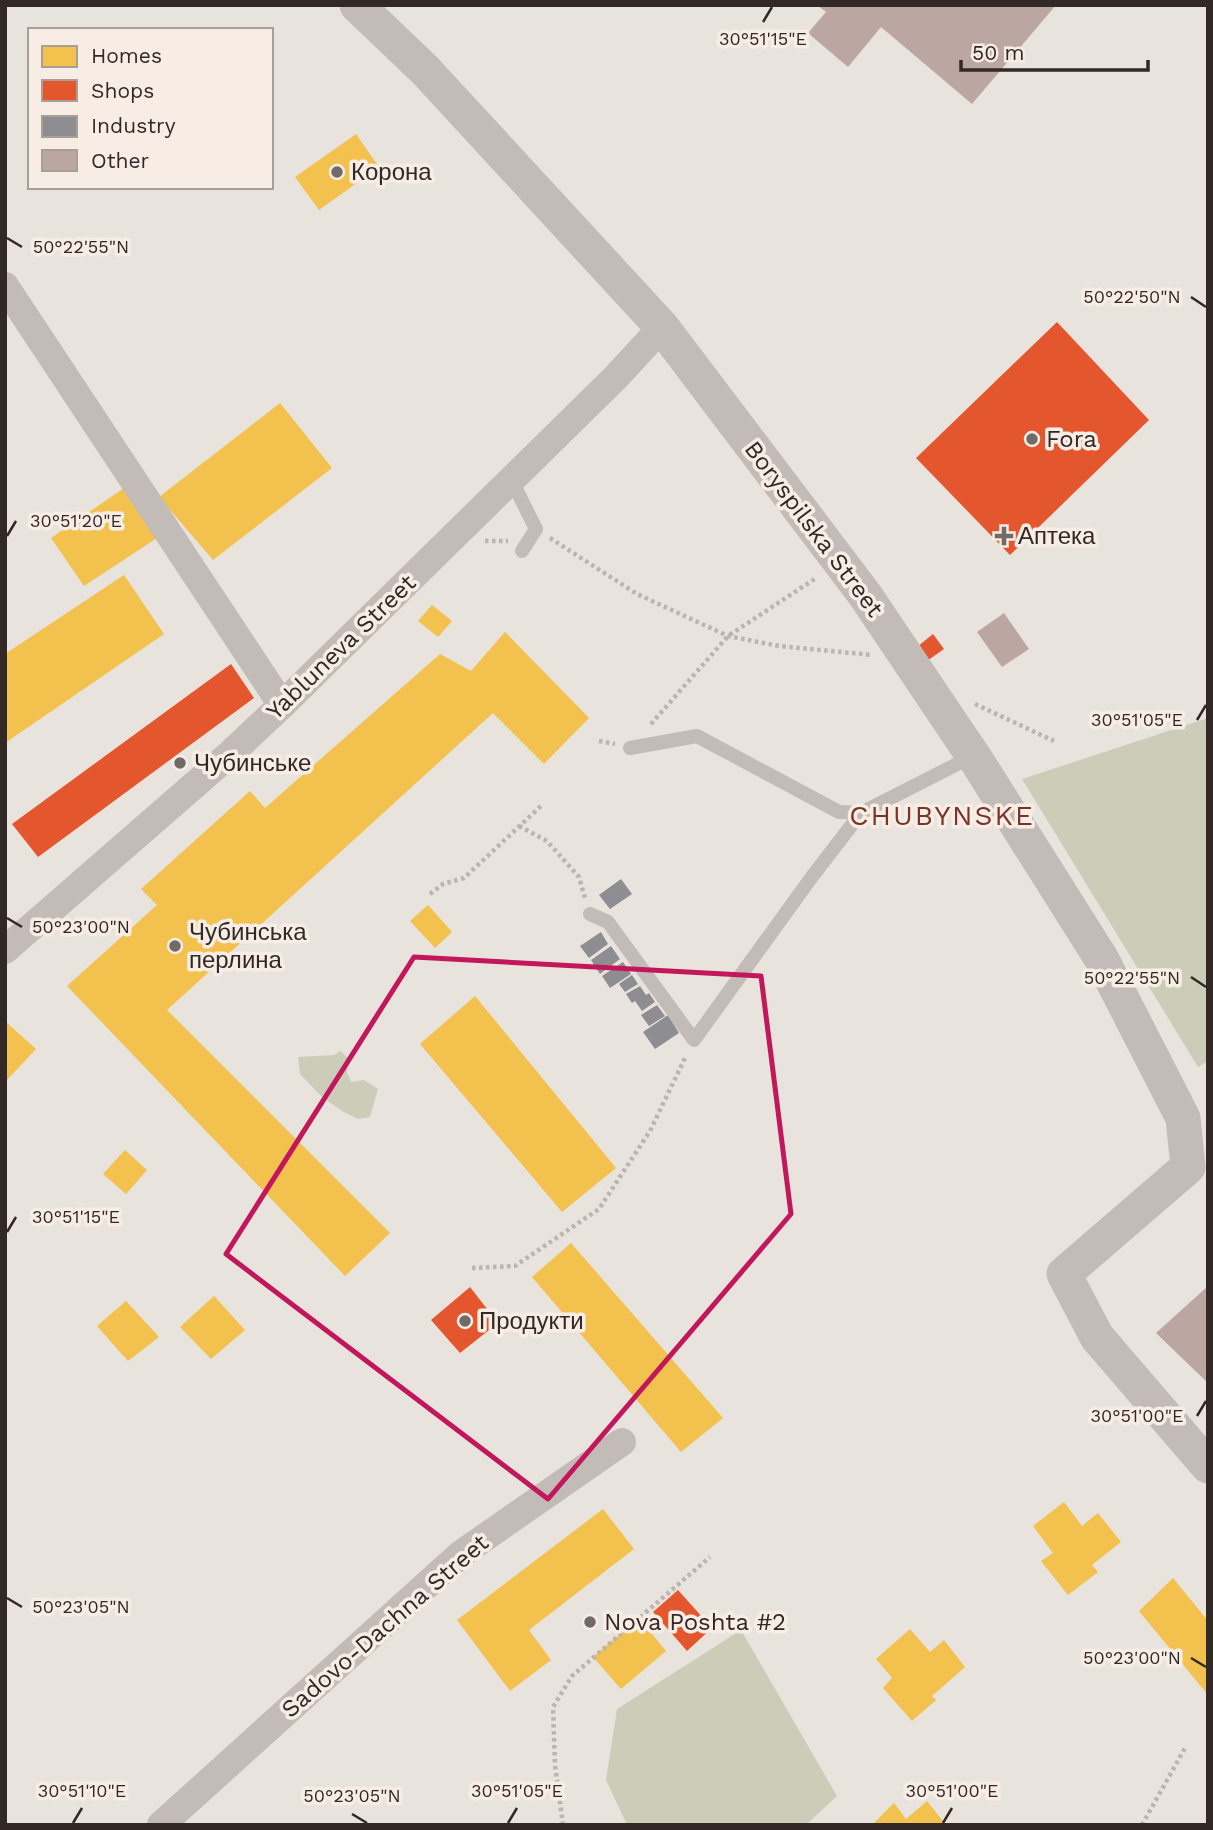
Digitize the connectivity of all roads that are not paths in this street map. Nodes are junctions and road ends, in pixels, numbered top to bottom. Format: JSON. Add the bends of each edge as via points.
{"nodes":[{"id":1,"x":357,"y":5,"type":"edge"},
{"id":2,"x":5,"y":286,"type":"edge"},
{"id":3,"x":662,"y":327,"type":"junction"},
{"id":4,"x":510,"y":481,"type":"junction"},
{"id":5,"x":529,"y":540,"type":"road end"},
{"id":6,"x":282,"y":705,"type":"junction"},
{"id":7,"x":630,"y":748,"type":"road end"},
{"id":8,"x":973,"y":756,"type":"junction"},
{"id":9,"x":861,"y":813,"type":"junction"},
{"id":10,"x":590,"y":914,"type":"road end"},
{"id":11,"x":5,"y":950,"type":"edge"},
{"id":12,"x":622,"y":1442,"type":"dead end"},
{"id":13,"x":1208,"y":1466,"type":"edge"},
{"id":14,"x":161,"y":1825,"type":"edge"}],
"edges":[{"from":1,"to":3,"type":"street","name":"Boryspilska Street","via":[[425,69]]},
{"from":2,"to":6,"type":"street"},
{"from":3,"to":4,"type":"street","name":"Yabluneva Street"},
{"from":3,"to":8,"type":"street","name":"Boryspilska Street","via":[[865,595]]},
{"from":4,"to":5,"type":"lane","via":[[517,491]]},
{"from":4,"to":6,"type":"street","name":"Yabluneva Street"},
{"from":6,"to":11,"type":"street","name":"Yabluneva Street"},
{"from":7,"to":9,"type":"lane","via":[[697,736],[839,812]]},
{"from":8,"to":9,"type":"lane"},
{"from":8,"to":13,"type":"street","name":"Boryspilska Street","via":[[1101,958],[1183,1118],[1188,1167],[1064,1274],[1097,1337]]},
{"from":9,"to":10,"type":"lane","via":[[694,1040],[608,922]]},
{"from":12,"to":14,"type":"street","name":"Sadovo-Dachna Street","via":[[461,1554]]}]}
